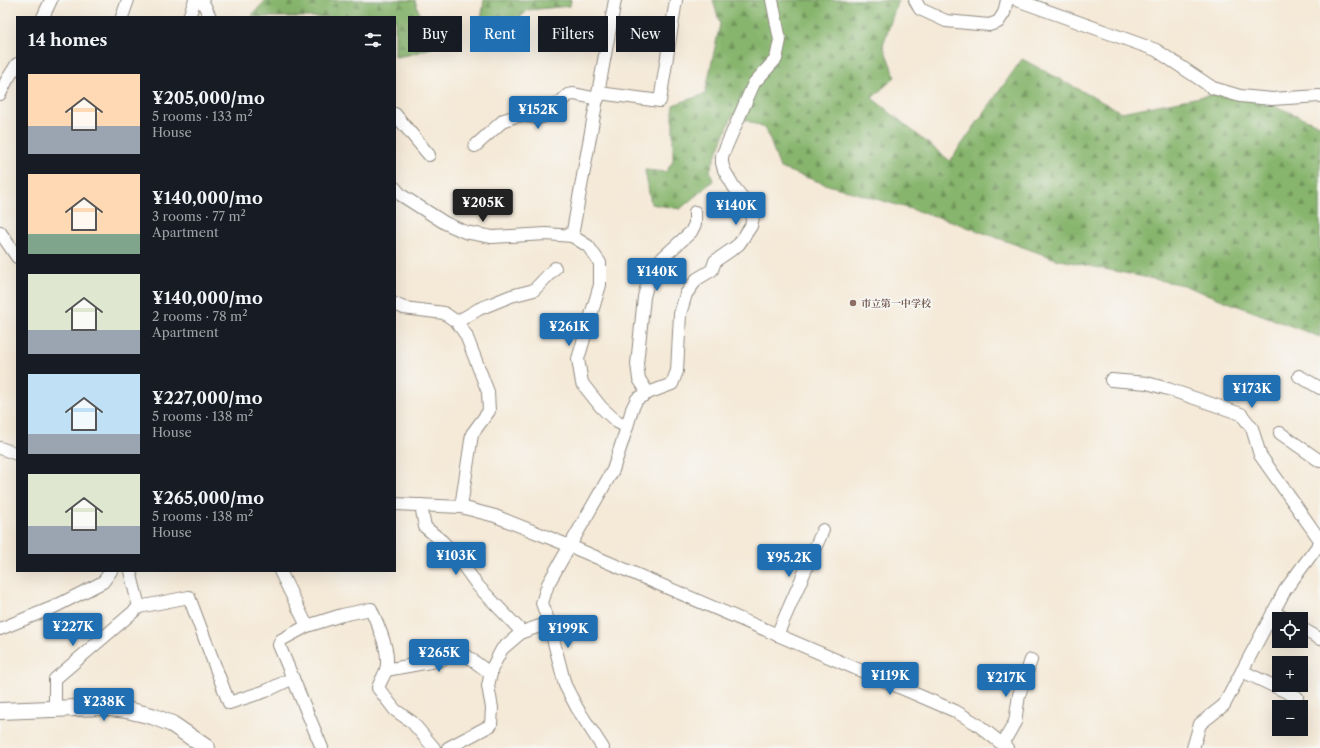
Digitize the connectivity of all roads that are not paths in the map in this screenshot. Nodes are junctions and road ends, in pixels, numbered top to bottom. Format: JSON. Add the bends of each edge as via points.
{"nodes":[{"id":1,"x":51,"y":0,"type":"edge"},
{"id":2,"x":128,"y":0,"type":"edge"},
{"id":3,"x":195,"y":0,"type":"edge"},
{"id":4,"x":202,"y":0,"type":"edge"},
{"id":5,"x":615,"y":0,"type":"edge"},
{"id":6,"x":676,"y":0,"type":"edge"},
{"id":7,"x":772,"y":0,"type":"edge"},
{"id":8,"x":915,"y":0,"type":"edge"},
{"id":9,"x":1007,"y":0,"type":"edge"},
{"id":10,"x":1017,"y":0,"type":"edge"},
{"id":11,"x":43,"y":16,"type":"edge"},
{"id":12,"x":122,"y":16,"type":"edge"},
{"id":13,"x":189,"y":16,"type":"edge"},
{"id":14,"x":210,"y":16,"type":"edge"},
{"id":15,"x":16,"y":66,"type":"edge"},
{"id":16,"x":0,"y":94,"type":"edge"},
{"id":17,"x":598,"y":96,"type":"junction"},
{"id":18,"x":1320,"y":96,"type":"edge"},
{"id":19,"x":396,"y":115,"type":"edge"},
{"id":20,"x":475,"y":146,"type":"dead end"},
{"id":21,"x":429,"y":155,"type":"dead end"},
{"id":22,"x":396,"y":189,"type":"edge"},
{"id":23,"x":696,"y":212,"type":"dead end"},
{"id":24,"x":0,"y":232,"type":"edge"},
{"id":25,"x":572,"y":236,"type":"junction"},
{"id":26,"x":16,"y":256,"type":"edge"},
{"id":27,"x":555,"y":268,"type":"dead end"},
{"id":28,"x":396,"y":304,"type":"edge"},
{"id":29,"x":457,"y":322,"type":"junction"},
{"id":30,"x":1299,"y":376,"type":"dead end"},
{"id":31,"x":1111,"y":380,"type":"dead end"},
{"id":32,"x":1320,"y":388,"type":"edge"},
{"id":33,"x":648,"y":393,"type":"junction"},
{"id":34,"x":627,"y":427,"type":"junction"},
{"id":35,"x":1280,"y":433,"type":"dead end"},
{"id":36,"x":0,"y":448,"type":"edge"},
{"id":37,"x":16,"y":454,"type":"edge"},
{"id":38,"x":1320,"y":461,"type":"edge"},
{"id":39,"x":396,"y":504,"type":"edge"},
{"id":40,"x":422,"y":505,"type":"junction"},
{"id":41,"x":461,"y":507,"type":"junction"},
{"id":42,"x":823,"y":530,"type":"dead end"},
{"id":43,"x":1320,"y":541,"type":"edge"},
{"id":44,"x":570,"y":546,"type":"junction"},
{"id":45,"x":110,"y":572,"type":"edge"},
{"id":46,"x":130,"y":572,"type":"edge"},
{"id":47,"x":280,"y":572,"type":"edge"},
{"id":48,"x":139,"y":607,"type":"junction"},
{"id":49,"x":1273,"y":612,"type":"edge"},
{"id":50,"x":1272,"y":614,"type":"edge"},
{"id":51,"x":549,"y":623,"type":"junction"},
{"id":52,"x":307,"y":626,"type":"junction"},
{"id":53,"x":0,"y":629,"type":"edge"},
{"id":54,"x":522,"y":632,"type":"junction"},
{"id":55,"x":1308,"y":632,"type":"edge"},
{"id":56,"x":777,"y":635,"type":"junction"},
{"id":57,"x":1320,"y":639,"type":"edge"},
{"id":58,"x":1031,"y":660,"type":"dead end"},
{"id":59,"x":386,"y":670,"type":"junction"},
{"id":60,"x":1242,"y":671,"type":"junction"},
{"id":61,"x":491,"y":674,"type":"junction"},
{"id":62,"x":293,"y":678,"type":"junction"},
{"id":63,"x":1295,"y":700,"type":"edge"},
{"id":64,"x":55,"y":709,"type":"junction"},
{"id":65,"x":0,"y":711,"type":"edge"},
{"id":66,"x":1004,"y":747,"type":"edge"},
{"id":67,"x":207,"y":748,"type":"edge"},
{"id":68,"x":322,"y":748,"type":"edge"},
{"id":69,"x":434,"y":748,"type":"edge"},
{"id":70,"x":448,"y":748,"type":"edge"},
{"id":71,"x":604,"y":748,"type":"edge"},
{"id":72,"x":1193,"y":748,"type":"edge"}],
"edges":[{"from":1,"to":11,"type":"street"},
{"from":2,"to":12,"type":"street"},
{"from":3,"to":13,"type":"street"},
{"from":4,"to":14,"type":"street"},
{"from":5,"to":17,"type":"street"},
{"from":6,"to":17,"type":"street","via":[[660,101]]},
{"from":7,"to":33,"type":"street","via":[[780,40],[776,59],[754,84],[722,156],[724,170],[752,212],[753,221],[739,244],[715,261],[712,270],[691,285],[680,314],[677,370],[672,384]]},
{"from":8,"to":9,"type":"street","via":[[920,9],[946,22],[989,25],[998,22],[1004,13]]},
{"from":10,"to":18,"type":"street","via":[[1156,50],[1213,88],[1240,96],[1272,99]]},
{"from":15,"to":16,"type":"street"},
{"from":17,"to":20,"type":"street","via":[[568,95],[545,116],[538,118],[520,115],[504,120]]},
{"from":17,"to":25,"type":"street"},
{"from":19,"to":21,"type":"street"},
{"from":22,"to":25,"type":"street","via":[[445,223],[465,232],[492,236]]},
{"from":23,"to":33,"type":"street","via":[[691,232],[658,262],[650,274],[644,297],[637,364],[639,379]]},
{"from":24,"to":26,"type":"street"},
{"from":25,"to":34,"type":"street","via":[[588,246],[600,264],[600,285],[578,359],[582,382],[601,407],[617,422]]},
{"from":27,"to":29,"type":"street","via":[[534,290],[479,309]]},
{"from":28,"to":29,"type":"street","via":[[404,308],[444,313]]},
{"from":29,"to":41,"type":"street","via":[[466,336],[488,392],[488,411],[472,434]]},
{"from":30,"to":32,"type":"street"},
{"from":31,"to":43,"type":"street","via":[[1168,389],[1241,414],[1252,428],[1260,455]]},
{"from":33,"to":34,"type":"street","via":[[637,399]]},
{"from":34,"to":44,"type":"street","via":[[613,470]]},
{"from":35,"to":38,"type":"street"},
{"from":36,"to":37,"type":"street"},
{"from":39,"to":40,"type":"street"},
{"from":40,"to":41,"type":"street"},
{"from":40,"to":54,"type":"street","via":[[425,527],[457,556],[478,586]]},
{"from":41,"to":44,"type":"street","via":[[495,516]]},
{"from":42,"to":56,"type":"street"},
{"from":43,"to":49,"type":"street","via":[[1284,590]]},
{"from":44,"to":51,"type":"street","via":[[548,584],[542,603]]},
{"from":44,"to":56,"type":"street"},
{"from":45,"to":53,"type":"street","via":[[103,582],[54,607]]},
{"from":46,"to":48,"type":"street"},
{"from":47,"to":52,"type":"street"},
{"from":48,"to":62,"type":"street","via":[[189,597],[229,703],[266,691]]},
{"from":48,"to":64,"type":"street","via":[[55,679]]},
{"from":50,"to":60,"type":"street"},
{"from":51,"to":54,"type":"street"},
{"from":51,"to":71,"type":"street","via":[[565,685]]},
{"from":52,"to":59,"type":"street","via":[[371,608],[383,637]]},
{"from":52,"to":62,"type":"street","via":[[281,640],[279,645]]},
{"from":54,"to":61,"type":"street","via":[[502,648]]},
{"from":55,"to":57,"type":"street"},
{"from":56,"to":66,"type":"street","via":[[955,711],[977,724]]},
{"from":58,"to":66,"type":"street","via":[[1019,695],[1015,722]]},
{"from":59,"to":61,"type":"street","via":[[441,660],[459,650]]},
{"from":59,"to":69,"type":"street","via":[[378,688],[395,710],[412,722]]},
{"from":60,"to":63,"type":"street","via":[[1297,697]]},
{"from":60,"to":72,"type":"street","via":[[1224,705],[1200,724]]},
{"from":61,"to":70,"type":"street","via":[[488,686],[492,708],[491,725]]},
{"from":62,"to":68,"type":"street"},
{"from":64,"to":65,"type":"street"},
{"from":64,"to":67,"type":"street","via":[[102,707],[152,716],[172,724]]}]}
